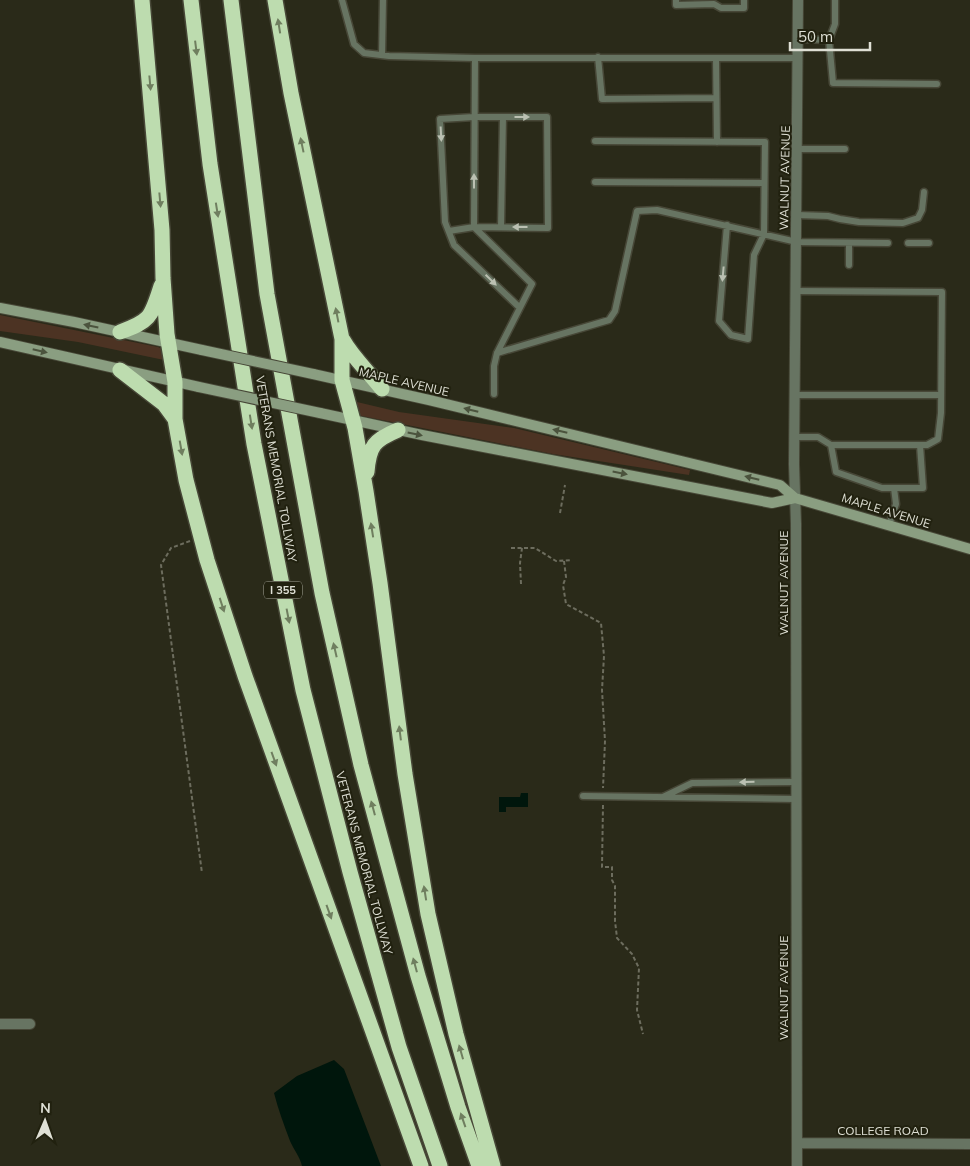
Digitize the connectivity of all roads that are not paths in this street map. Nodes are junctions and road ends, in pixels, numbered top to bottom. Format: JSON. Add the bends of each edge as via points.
{"nodes":[{"id":1,"x":142,"y":0,"type":"edge"},
{"id":2,"x":191,"y":0,"type":"edge"},
{"id":3,"x":231,"y":0,"type":"edge"},
{"id":4,"x":275,"y":0,"type":"edge"},
{"id":5,"x":342,"y":0,"type":"edge"},
{"id":6,"x":383,"y":0,"type":"edge"},
{"id":7,"x":676,"y":0,"type":"edge"},
{"id":8,"x":744,"y":0,"type":"edge"},
{"id":9,"x":798,"y":0,"type":"edge"},
{"id":10,"x":835,"y":0,"type":"edge"},
{"id":11,"x":799,"y":39,"type":"junction"},
{"id":12,"x":830,"y":40,"type":"junction"},
{"id":13,"x":382,"y":55,"type":"junction"},
{"id":14,"x":598,"y":57,"type":"junction"},
{"id":15,"x":475,"y":58,"type":"junction"},
{"id":16,"x":716,"y":58,"type":"junction"},
{"id":17,"x":798,"y":58,"type":"junction"},
{"id":18,"x":937,"y":84,"type":"dead end"},
{"id":19,"x":716,"y":98,"type":"junction"},
{"id":20,"x":474,"y":117,"type":"junction"},
{"id":21,"x":503,"y":117,"type":"junction"},
{"id":22,"x":595,"y":141,"type":"dead end"},
{"id":23,"x":717,"y":142,"type":"junction"},
{"id":24,"x":798,"y":149,"type":"junction"},
{"id":25,"x":845,"y":149,"type":"dead end"},
{"id":26,"x":595,"y":182,"type":"dead end"},
{"id":27,"x":764,"y":183,"type":"junction"},
{"id":28,"x":924,"y":192,"type":"dead end"},
{"id":29,"x":797,"y":215,"type":"junction"},
{"id":30,"x":727,"y":225,"type":"junction"},
{"id":31,"x":474,"y":227,"type":"junction"},
{"id":32,"x":501,"y":227,"type":"junction"},
{"id":33,"x":449,"y":231,"type":"junction"},
{"id":34,"x":764,"y":234,"type":"junction"},
{"id":35,"x":797,"y":242,"type":"junction"},
{"id":36,"x":850,"y":243,"type":"junction"},
{"id":37,"x":888,"y":243,"type":"dead end"},
{"id":38,"x":908,"y":243,"type":"dead end"},
{"id":39,"x":929,"y":243,"type":"dead end"},
{"id":40,"x":850,"y":266,"type":"dead end"},
{"id":41,"x":163,"y":278,"type":"junction"},
{"id":42,"x":796,"y":291,"type":"junction"},
{"id":43,"x":519,"y":307,"type":"junction"},
{"id":44,"x":0,"y":308,"type":"edge"},
{"id":45,"x":120,"y":332,"type":"junction"},
{"id":46,"x":342,"y":339,"type":"junction"},
{"id":47,"x":0,"y":342,"type":"edge"},
{"id":48,"x":169,"y":343,"type":"junction"},
{"id":49,"x":497,"y":353,"type":"junction"},
{"id":50,"x":120,"y":370,"type":"junction"},
{"id":51,"x":342,"y":380,"type":"junction"},
{"id":52,"x":175,"y":382,"type":"junction"},
{"id":53,"x":382,"y":389,"type":"junction"},
{"id":54,"x":494,"y":394,"type":"dead end"},
{"id":55,"x":795,"y":395,"type":"junction"},
{"id":56,"x":941,"y":395,"type":"junction"},
{"id":57,"x":175,"y":419,"type":"junction"},
{"id":58,"x":352,"y":421,"type":"junction"},
{"id":59,"x":398,"y":430,"type":"junction"},
{"id":60,"x":795,"y":437,"type":"junction"},
{"id":61,"x":831,"y":445,"type":"junction"},
{"id":62,"x":920,"y":445,"type":"junction"},
{"id":63,"x":894,"y":488,"type":"junction"},
{"id":64,"x":366,"y":491,"type":"junction"},
{"id":65,"x":795,"y":498,"type":"junction"},
{"id":66,"x":889,"y":525,"type":"junction"},
{"id":67,"x":970,"y":549,"type":"edge"},
{"id":68,"x":796,"y":782,"type":"junction"},
{"id":69,"x":583,"y":796,"type":"dead end"},
{"id":70,"x":660,"y":798,"type":"junction"},
{"id":71,"x":796,"y":799,"type":"junction"},
{"id":72,"x":0,"y":1024,"type":"edge"},
{"id":73,"x":30,"y":1024,"type":"dead end"},
{"id":74,"x":797,"y":1143,"type":"junction"},
{"id":75,"x":970,"y":1144,"type":"edge"},
{"id":76,"x":421,"y":1166,"type":"edge"},
{"id":77,"x":440,"y":1166,"type":"edge"},
{"id":78,"x":479,"y":1166,"type":"edge"},
{"id":79,"x":493,"y":1166,"type":"edge"},
{"id":80,"x":797,"y":1166,"type":"edge"}],
"edges":[{"from":1,"to":41,"type":"highway","one_way":true,"via":[[162,230]]},
{"from":2,"to":77,"type":"highway","name":"VETERANS MEMORIAL TOLLWAY","number":"I 355","one_way":true,"via":[[210,164],[254,444],[303,690],[399,1047]]},
{"from":78,"to":3,"type":"highway","name":"VETERANS MEMORIAL TOLLWAY","number":"I 355","one_way":true,"via":[[418,976],[361,765],[322,593],[267,294]]},
{"from":46,"to":4,"type":"highway","one_way":true},
{"from":5,"to":13,"type":"lane","via":[[354,44],[364,53]]},
{"from":6,"to":13,"type":"lane"},
{"from":7,"to":8,"type":"lane","via":[[676,5],[714,4],[721,8],[744,8]]},
{"from":9,"to":11,"type":"street","name":"WALNUT AVENUE"},
{"from":10,"to":12,"type":"lane","via":[[835,24]]},
{"from":11,"to":12,"type":"lane"},
{"from":11,"to":17,"type":"street","name":"WALNUT AVENUE"},
{"from":12,"to":18,"type":"lane","via":[[833,83]]},
{"from":13,"to":15,"type":"lane"},
{"from":14,"to":15,"type":"lane"},
{"from":14,"to":16,"type":"lane"},
{"from":14,"to":19,"type":"lane","via":[[602,99]]},
{"from":15,"to":20,"type":"lane"},
{"from":16,"to":17,"type":"lane"},
{"from":16,"to":19,"type":"lane"},
{"from":17,"to":24,"type":"street","name":"WALNUT AVENUE"},
{"from":19,"to":23,"type":"lane"},
{"from":20,"to":21,"type":"lane"},
{"from":31,"to":20,"type":"lane","one_way":true},
{"from":20,"to":33,"type":"lane","one_way":true,"via":[[440,119],[445,222]]},
{"from":21,"to":32,"type":"lane"},
{"from":21,"to":32,"type":"lane","one_way":true,"via":[[547,118],[548,228]]},
{"from":22,"to":23,"type":"lane"},
{"from":23,"to":27,"type":"lane","via":[[765,142]]},
{"from":24,"to":25,"type":"lane"},
{"from":24,"to":29,"type":"street","name":"WALNUT AVENUE"},
{"from":26,"to":27,"type":"lane"},
{"from":27,"to":34,"type":"lane"},
{"from":28,"to":29,"type":"lane","via":[[918,218],[903,223]]},
{"from":29,"to":35,"type":"street","name":"WALNUT AVENUE"},
{"from":30,"to":34,"type":"lane"},
{"from":30,"to":34,"type":"lane","one_way":true,"via":[[718,321],[731,335],[748,340],[754,255]]},
{"from":30,"to":49,"type":"lane","via":[[657,210],[637,211],[615,311],[609,320]]},
{"from":31,"to":32,"type":"lane"},
{"from":31,"to":33,"type":"lane"},
{"from":31,"to":43,"type":"lane","via":[[532,284]]},
{"from":33,"to":43,"type":"lane","one_way":true,"via":[[454,244]]},
{"from":34,"to":35,"type":"lane"},
{"from":35,"to":36,"type":"lane"},
{"from":35,"to":42,"type":"street","name":"WALNUT AVENUE"},
{"from":36,"to":37,"type":"lane"},
{"from":36,"to":40,"type":"lane"},
{"from":38,"to":39,"type":"lane"},
{"from":41,"to":45,"type":"highway","via":[[148,318]]},
{"from":41,"to":48,"type":"highway"},
{"from":42,"to":55,"type":"street","name":"WALNUT AVENUE"},
{"from":42,"to":56,"type":"lane","via":[[942,292]]},
{"from":43,"to":49,"type":"lane"},
{"from":45,"to":44,"type":"main road","name":"MAPLE AVENUE","one_way":true},
{"from":45,"to":48,"type":"main road","name":"MAPLE AVENUE"},
{"from":46,"to":51,"type":"highway"},
{"from":46,"to":53,"type":"highway"},
{"from":47,"to":50,"type":"main road","name":"MAPLE AVENUE","one_way":true},
{"from":48,"to":51,"type":"main road","name":"MAPLE AVENUE","bridge":true},
{"from":48,"to":52,"type":"highway"},
{"from":49,"to":54,"type":"lane"},
{"from":50,"to":52,"type":"main road","name":"MAPLE AVENUE"},
{"from":50,"to":57,"type":"highway","via":[[164,404]]},
{"from":51,"to":53,"type":"main road","name":"MAPLE AVENUE"},
{"from":51,"to":58,"type":"highway"},
{"from":52,"to":57,"type":"highway"},
{"from":52,"to":58,"type":"main road","name":"MAPLE AVENUE","bridge":true},
{"from":65,"to":53,"type":"main road","name":"MAPLE AVENUE","one_way":true,"via":[[780,485]]},
{"from":55,"to":56,"type":"lane"},
{"from":55,"to":60,"type":"street","name":"WALNUT AVENUE"},
{"from":56,"to":62,"type":"lane","via":[[938,439]]},
{"from":57,"to":76,"type":"highway","one_way":true,"via":[[201,537],[245,676]]},
{"from":58,"to":59,"type":"main road","name":"MAPLE AVENUE"},
{"from":58,"to":64,"type":"highway","via":[[356,428]]},
{"from":59,"to":64,"type":"highway","via":[[372,445],[368,455]]},
{"from":59,"to":65,"type":"main road","name":"MAPLE AVENUE","one_way":true,"via":[[772,503]]},
{"from":60,"to":61,"type":"lane","via":[[818,437]]},
{"from":60,"to":65,"type":"street","name":"WALNUT AVENUE"},
{"from":61,"to":62,"type":"lane"},
{"from":61,"to":63,"type":"lane","via":[[836,472],[882,488]]},
{"from":62,"to":63,"type":"lane","via":[[923,488]]},
{"from":63,"to":66,"type":"lane","via":[[896,504]]},
{"from":79,"to":64,"type":"highway","one_way":true,"via":[[456,1034],[428,914]]},
{"from":65,"to":66,"type":"main road","name":"MAPLE AVENUE"},
{"from":65,"to":68,"type":"street","name":"WALNUT AVENUE"},
{"from":66,"to":67,"type":"main road","name":"MAPLE AVENUE"},
{"from":68,"to":70,"type":"lane","one_way":true,"via":[[692,783]]},
{"from":68,"to":71,"type":"street","name":"WALNUT AVENUE"},
{"from":69,"to":70,"type":"lane"},
{"from":70,"to":71,"type":"lane"},
{"from":71,"to":74,"type":"street","name":"WALNUT AVENUE"},
{"from":72,"to":73,"type":"street"},
{"from":74,"to":75,"type":"street","name":"COLLEGE ROAD"},
{"from":74,"to":80,"type":"street","name":"WALNUT AVENUE"}]}
